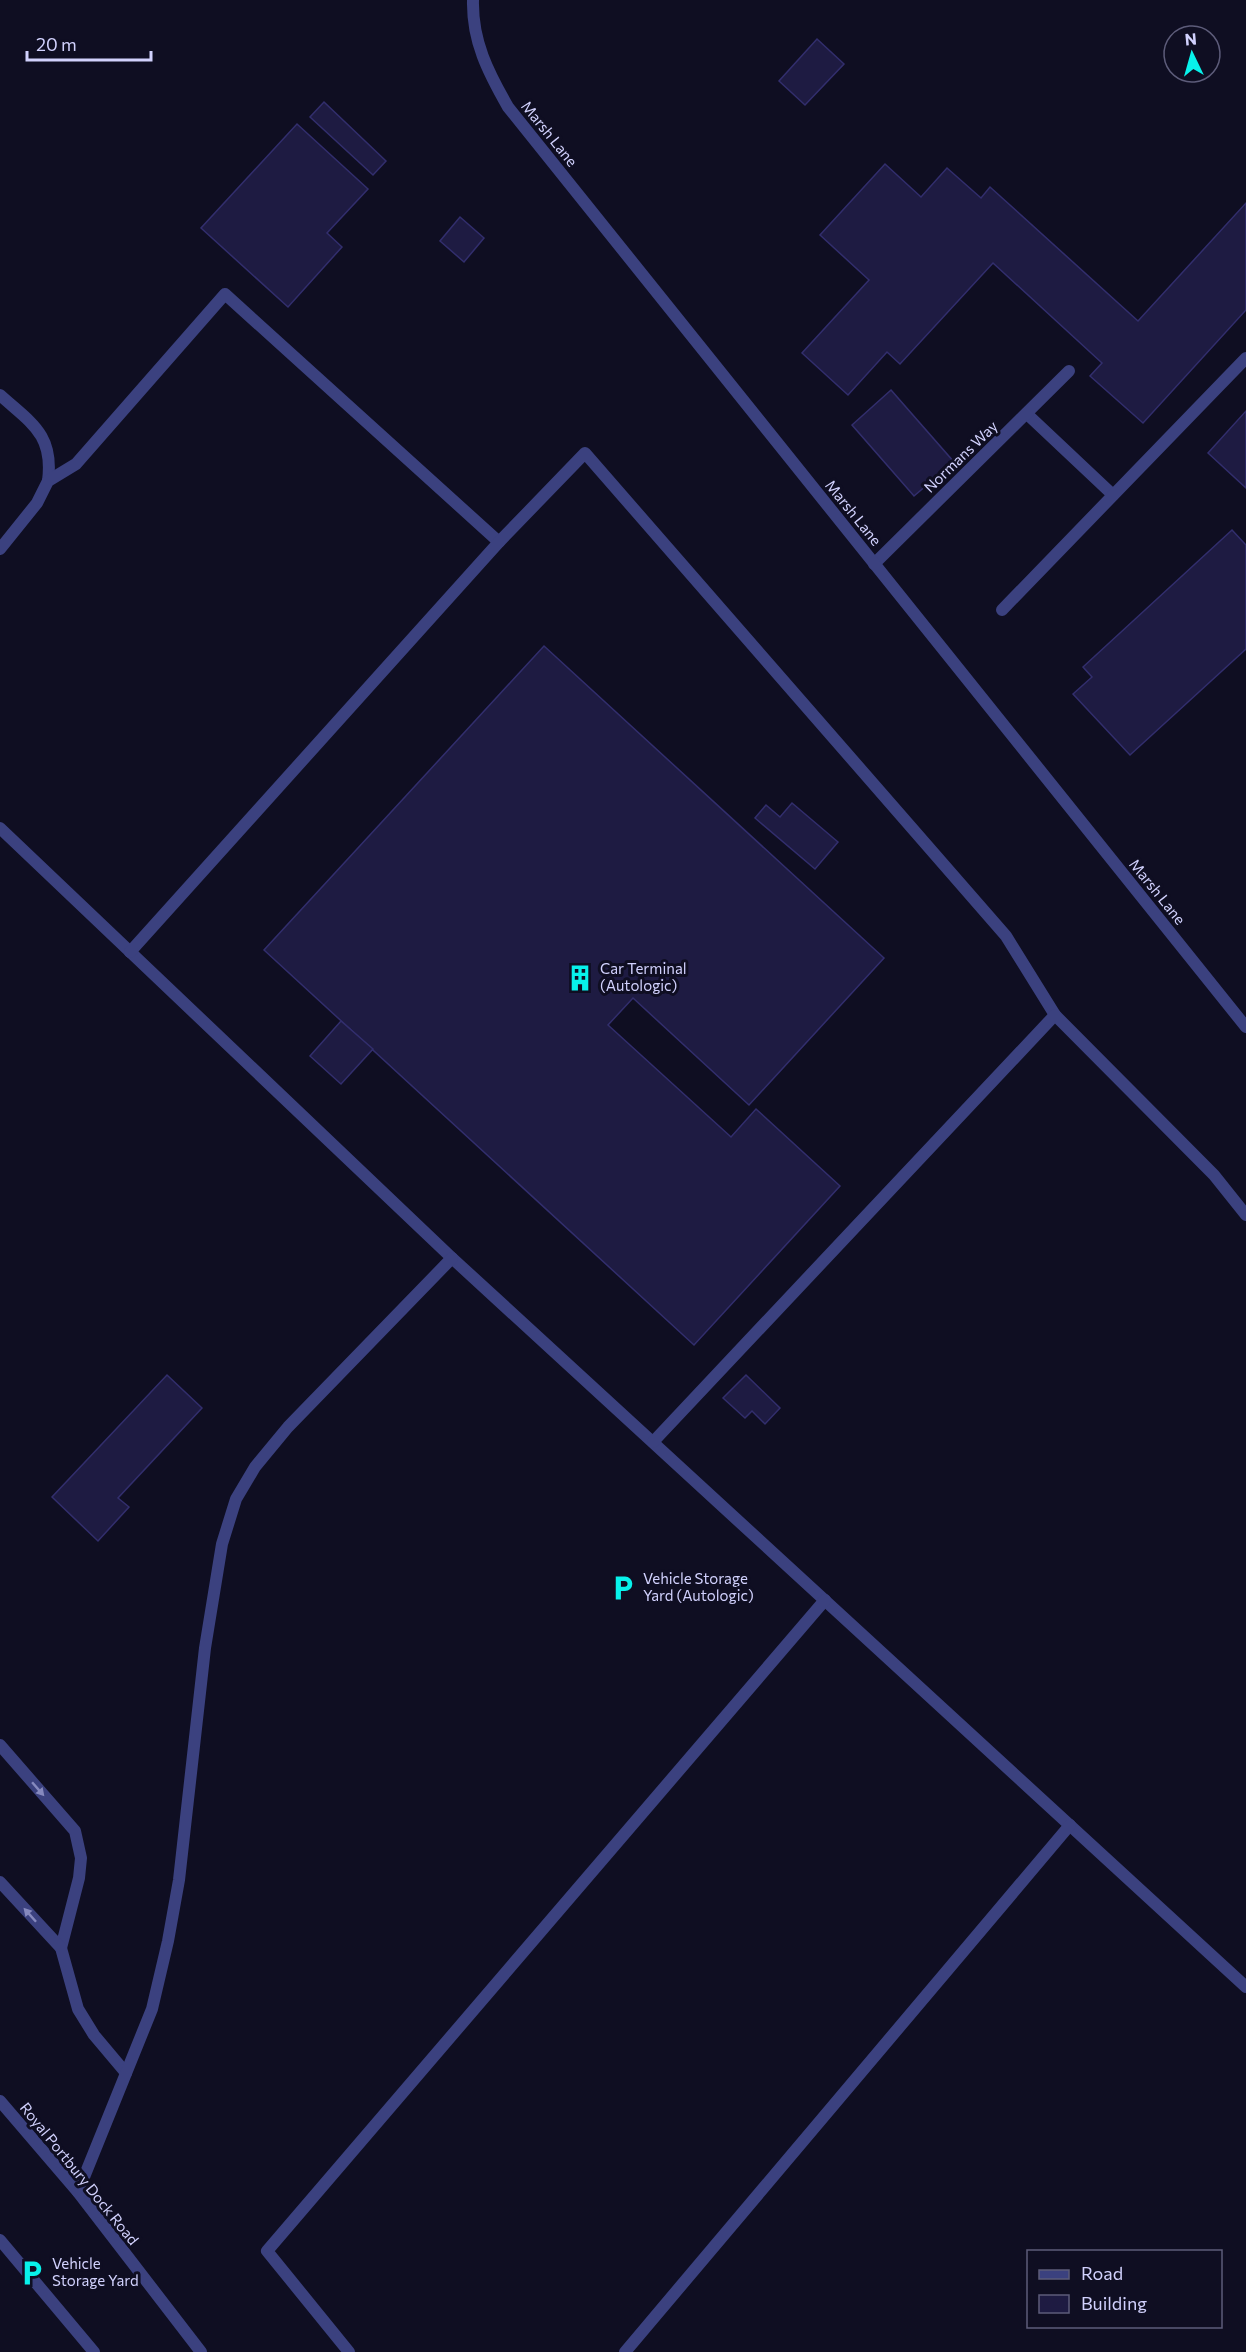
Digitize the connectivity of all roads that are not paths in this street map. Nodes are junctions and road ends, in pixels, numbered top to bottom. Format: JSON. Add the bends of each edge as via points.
{"nodes":[{"id":1,"x":473,"y":0,"type":"edge"},
{"id":2,"x":1246,"y":358,"type":"edge"},
{"id":3,"x":1069,"y":371,"type":"dead end"},
{"id":4,"x":0,"y":395,"type":"edge"},
{"id":5,"x":1028,"y":414,"type":"junction"},
{"id":6,"x":48,"y":481,"type":"junction"},
{"id":7,"x":1113,"y":495,"type":"junction"},
{"id":8,"x":499,"y":543,"type":"junction"},
{"id":9,"x":0,"y":549,"type":"edge"},
{"id":10,"x":874,"y":564,"type":"junction"},
{"id":11,"x":1002,"y":610,"type":"dead end"},
{"id":12,"x":0,"y":828,"type":"edge"},
{"id":13,"x":130,"y":952,"type":"junction"},
{"id":14,"x":1055,"y":1015,"type":"junction"},
{"id":15,"x":1246,"y":1028,"type":"edge"},
{"id":16,"x":1246,"y":1215,"type":"edge"},
{"id":17,"x":452,"y":1258,"type":"junction"},
{"id":18,"x":653,"y":1442,"type":"junction"},
{"id":19,"x":825,"y":1600,"type":"junction"},
{"id":20,"x":0,"y":1745,"type":"edge"},
{"id":21,"x":1070,"y":1825,"type":"junction"},
{"id":22,"x":0,"y":1882,"type":"edge"},
{"id":23,"x":61,"y":1948,"type":"junction"},
{"id":24,"x":1246,"y":1987,"type":"edge"},
{"id":25,"x":126,"y":2073,"type":"junction"},
{"id":26,"x":0,"y":2101,"type":"edge"},
{"id":27,"x":78,"y":2192,"type":"junction"},
{"id":28,"x":0,"y":2240,"type":"edge"},
{"id":29,"x":94,"y":2352,"type":"edge"},
{"id":30,"x":201,"y":2352,"type":"edge"},
{"id":31,"x":349,"y":2352,"type":"edge"},
{"id":32,"x":625,"y":2352,"type":"edge"}],
"edges":[{"from":1,"to":10,"type":"street","name":"Marsh Lane","via":[[474,32],[480,53],[508,107]]},
{"from":2,"to":7,"type":"street"},
{"from":3,"to":5,"type":"street","name":"Normans Way"},
{"from":4,"to":6,"type":"street","via":[[35,427],[45,442],[50,459]]},
{"from":5,"to":7,"type":"street"},
{"from":5,"to":10,"type":"street","name":"Normans Way"},
{"from":6,"to":8,"type":"street","via":[[76,464],[225,294]]},
{"from":6,"to":9,"type":"street","via":[[37,503]]},
{"from":7,"to":11,"type":"street"},
{"from":8,"to":13,"type":"street"},
{"from":8,"to":14,"type":"street","via":[[585,453],[1006,936]]},
{"from":10,"to":15,"type":"street","name":"Marsh Lane"},
{"from":12,"to":13,"type":"street"},
{"from":13,"to":17,"type":"street"},
{"from":14,"to":16,"type":"street","via":[[1214,1175]]},
{"from":14,"to":18,"type":"street"},
{"from":17,"to":18,"type":"street"},
{"from":17,"to":25,"type":"street","via":[[288,1427],[255,1467],[236,1499],[222,1544],[205,1648],[190,1793],[168,1941],[152,2009]]},
{"from":18,"to":19,"type":"street"},
{"from":19,"to":21,"type":"street"},
{"from":19,"to":31,"type":"street","via":[[267,2251]]},
{"from":20,"to":23,"type":"street","one_way":true,"via":[[75,1832],[81,1858],[79,1878]]},
{"from":21,"to":24,"type":"street"},
{"from":21,"to":32,"type":"street"},
{"from":23,"to":22,"type":"street","one_way":true},
{"from":23,"to":25,"type":"street","via":[[78,2009]]},
{"from":25,"to":27,"type":"street"},
{"from":26,"to":27,"type":"street","name":"Royal Portbury Dock Road"},
{"from":27,"to":30,"type":"street","name":"Royal Portbury Dock Road"},
{"from":28,"to":29,"type":"street"}]}
